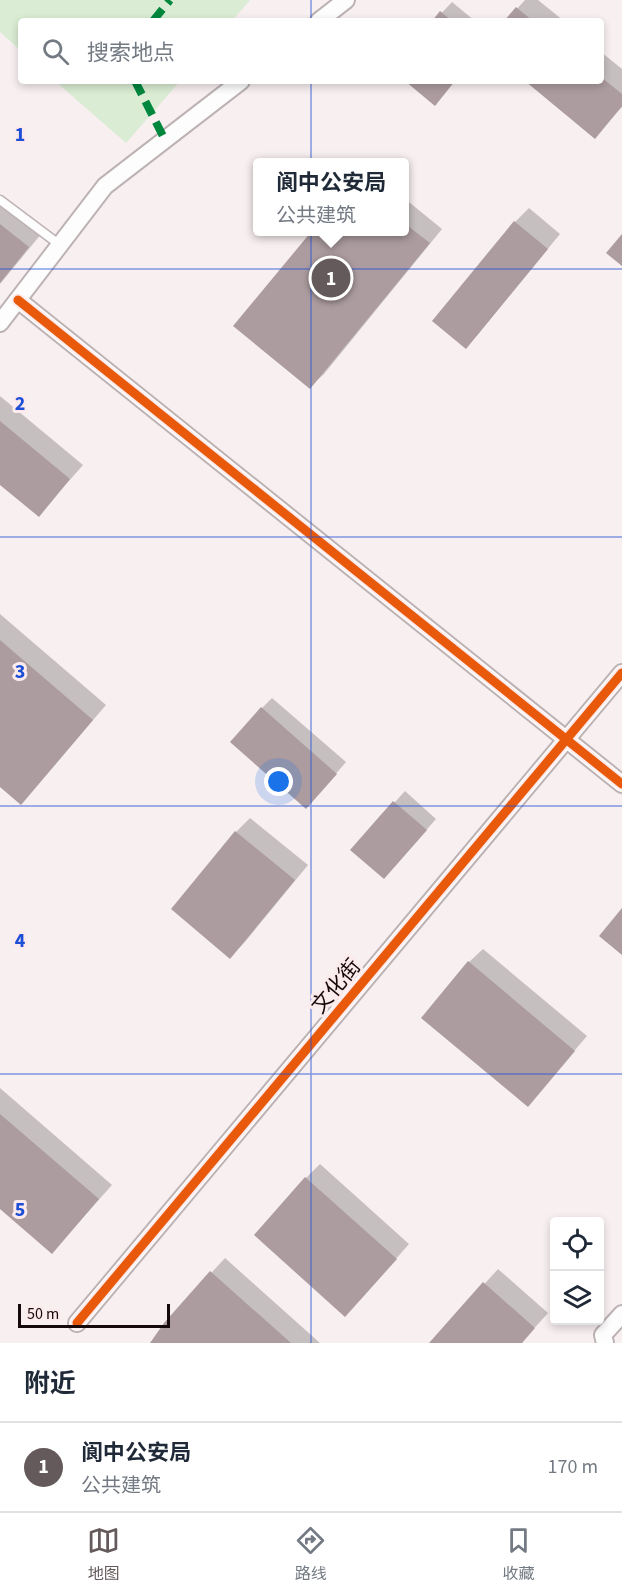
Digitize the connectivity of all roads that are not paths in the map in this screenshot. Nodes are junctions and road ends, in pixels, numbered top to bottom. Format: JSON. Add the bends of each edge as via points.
{"nodes":[{"id":1,"x":346,"y":0,"type":"edge"},
{"id":2,"x":323,"y":18,"type":"edge"},
{"id":3,"x":237,"y":84,"type":"edge"},
{"id":4,"x":0,"y":200,"type":"edge"},
{"id":5,"x":60,"y":245,"type":"junction"},
{"id":6,"x":18,"y":300,"type":"junction"},
{"id":7,"x":0,"y":322,"type":"edge"},
{"id":8,"x":622,"y":673,"type":"edge"},
{"id":9,"x":568,"y":739,"type":"junction"},
{"id":10,"x":622,"y":784,"type":"edge"},
{"id":11,"x":622,"y":1314,"type":"edge"},
{"id":12,"x":77,"y":1323,"type":"dead end"},
{"id":13,"x":606,"y":1343,"type":"edge"}],
"edges":[{"from":1,"to":2,"type":"street"},
{"from":3,"to":5,"type":"street","via":[[105,186]]},
{"from":4,"to":5,"type":"lane"},
{"from":5,"to":6,"type":"street"},
{"from":6,"to":7,"type":"street"},
{"from":6,"to":9,"type":"street"},
{"from":8,"to":9,"type":"street","name":"文化街"},
{"from":9,"to":10,"type":"street"},
{"from":9,"to":12,"type":"street","name":"文化街"},
{"from":11,"to":13,"type":"street","via":[[603,1335]]}]}
